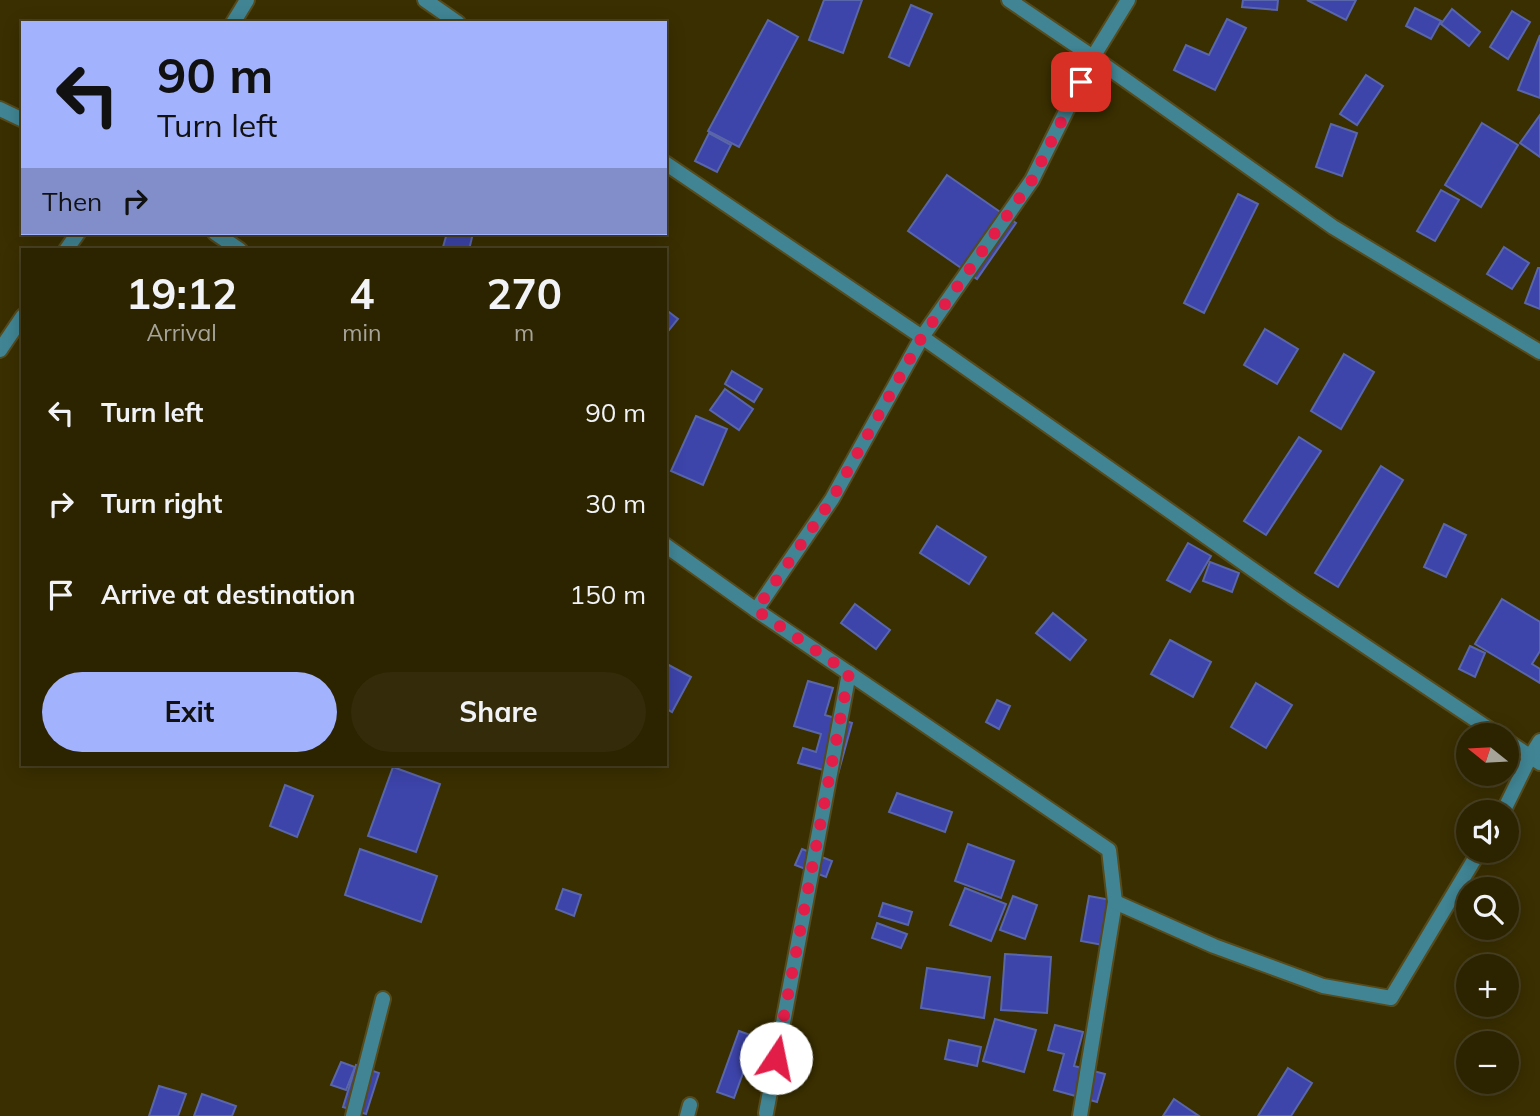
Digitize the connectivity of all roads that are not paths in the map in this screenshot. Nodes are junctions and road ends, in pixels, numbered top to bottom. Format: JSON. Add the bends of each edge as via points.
{"nodes":[{"id":1,"x":247,"y":0,"type":"edge"},
{"id":2,"x":425,"y":0,"type":"edge"},
{"id":3,"x":1009,"y":0,"type":"edge"},
{"id":4,"x":1128,"y":0,"type":"edge"},
{"id":5,"x":234,"y":21,"type":"edge"},
{"id":6,"x":455,"y":21,"type":"edge"},
{"id":7,"x":1093,"y":57,"type":"junction"},
{"id":8,"x":0,"y":109,"type":"edge"},
{"id":9,"x":21,"y":119,"type":"edge"},
{"id":10,"x":667,"y":164,"type":"edge"},
{"id":11,"x":218,"y":235,"type":"edge"},
{"id":12,"x":237,"y":248,"type":"edge"},
{"id":13,"x":21,"y":319,"type":"edge"},
{"id":14,"x":922,"y":337,"type":"junction"},
{"id":15,"x":0,"y":350,"type":"edge"},
{"id":16,"x":1540,"y":352,"type":"edge"},
{"id":17,"x":667,"y":546,"type":"edge"},
{"id":18,"x":756,"y":610,"type":"junction"},
{"id":19,"x":849,"y":673,"type":"junction"},
{"id":20,"x":1480,"y":723,"type":"edge"},
{"id":21,"x":1540,"y":741,"type":"edge"},
{"id":22,"x":1519,"y":749,"type":"edge"},
{"id":23,"x":1535,"y":760,"type":"edge"},
{"id":24,"x":1510,"y":800,"type":"edge"},
{"id":25,"x":1472,"y":863,"type":"edge"},
{"id":26,"x":1115,"y":901,"type":"junction"},
{"id":27,"x":383,"y":999,"type":"dead end"},
{"id":28,"x":766,"y":1113,"type":"dead end"},
{"id":29,"x":353,"y":1116,"type":"edge"},
{"id":30,"x":1080,"y":1116,"type":"edge"}],
"edges":[{"from":1,"to":5,"type":"street"},
{"from":2,"to":6,"type":"street"},
{"from":3,"to":7,"type":"street"},
{"from":4,"to":7,"type":"street"},
{"from":7,"to":14,"type":"street","via":[[1032,180]]},
{"from":7,"to":16,"type":"street","via":[[1333,227]]},
{"from":8,"to":9,"type":"street"},
{"from":10,"to":14,"type":"street"},
{"from":11,"to":12,"type":"street"},
{"from":13,"to":15,"type":"street"},
{"from":14,"to":18,"type":"street","via":[[832,499]]},
{"from":14,"to":20,"type":"street"},
{"from":17,"to":18,"type":"street"},
{"from":18,"to":19,"type":"street"},
{"from":19,"to":26,"type":"street","via":[[1109,850]]},
{"from":19,"to":28,"type":"street"},
{"from":21,"to":23,"type":"street"},
{"from":22,"to":23,"type":"street"},
{"from":23,"to":24,"type":"street"},
{"from":25,"to":26,"type":"street","via":[[1391,998],[1323,986],[1214,946]]},
{"from":26,"to":30,"type":"street"},
{"from":27,"to":29,"type":"street"}]}
